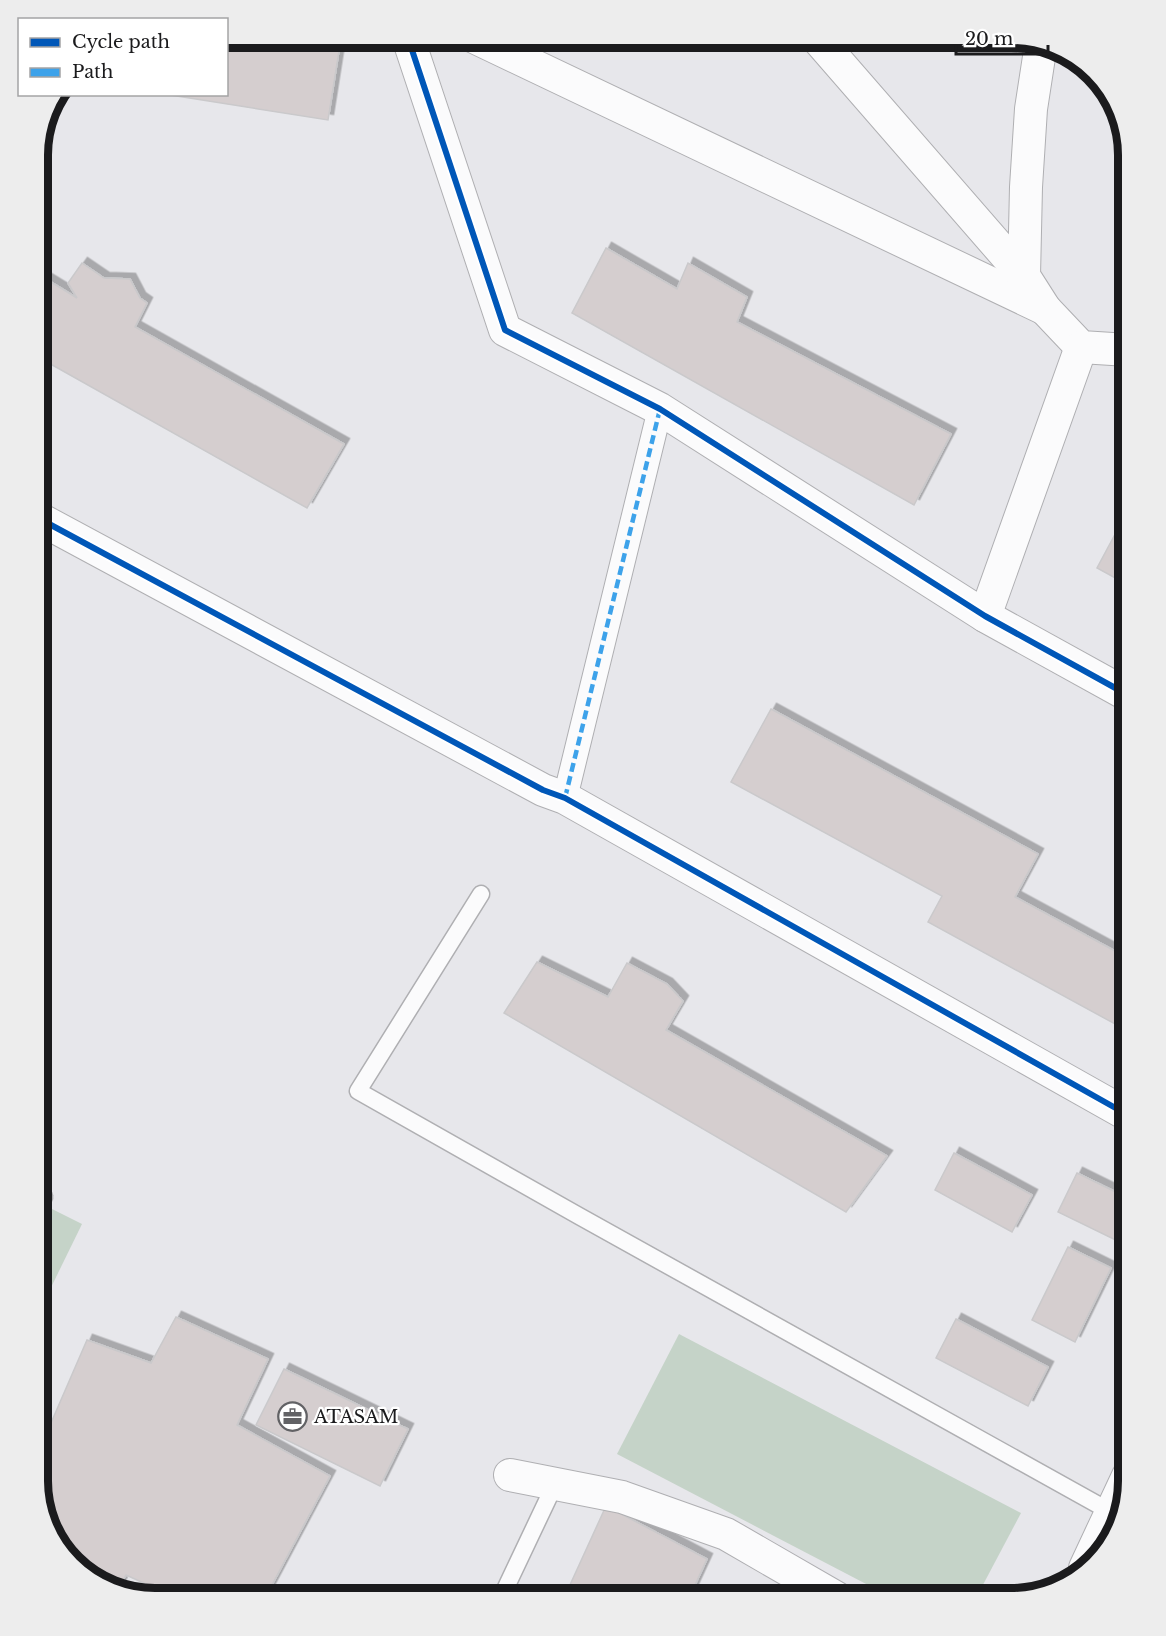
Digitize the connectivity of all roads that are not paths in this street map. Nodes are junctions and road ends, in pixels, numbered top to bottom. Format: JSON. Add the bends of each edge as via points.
{"nodes":[{"id":1,"x":411,"y":48,"type":"edge"},
{"id":2,"x":497,"y":48,"type":"edge"},
{"id":3,"x":826,"y":48,"type":"edge"},
{"id":4,"x":1040,"y":52,"type":"edge"},
{"id":5,"x":1024,"y":276,"type":"junction"},
{"id":6,"x":1045,"y":309,"type":"junction"},
{"id":7,"x":1081,"y":347,"type":"junction"},
{"id":8,"x":1118,"y":349,"type":"edge"},
{"id":9,"x":660,"y":409,"type":"junction"},
{"id":10,"x":48,"y":523,"type":"edge"},
{"id":11,"x":985,"y":616,"type":"junction"},
{"id":12,"x":1118,"y":689,"type":"edge"},
{"id":13,"x":565,"y":798,"type":"junction"},
{"id":14,"x":481,"y":894,"type":"dead end"},
{"id":15,"x":1118,"y":1109,"type":"edge"},
{"id":16,"x":510,"y":1475,"type":"dead end"},
{"id":17,"x":555,"y":1484,"type":"junction"},
{"id":18,"x":1115,"y":1503,"type":"edge"},
{"id":19,"x":1111,"y":1512,"type":"junction"},
{"id":20,"x":1094,"y":1548,"type":"edge"},
{"id":21,"x":506,"y":1588,"type":"edge"},
{"id":22,"x":820,"y":1588,"type":"edge"}],
"edges":[{"from":1,"to":9,"type":"street","via":[[505,330]]},
{"from":2,"to":6,"type":"street"},
{"from":3,"to":5,"type":"street"},
{"from":4,"to":5,"type":"street","via":[[1031,109]]},
{"from":5,"to":6,"type":"street"},
{"from":6,"to":7,"type":"street"},
{"from":7,"to":8,"type":"street"},
{"from":7,"to":11,"type":"street"},
{"from":9,"to":11,"type":"street"},
{"from":9,"to":13,"type":"street"},
{"from":10,"to":13,"type":"street","via":[[543,790]]},
{"from":11,"to":12,"type":"street"},
{"from":13,"to":15,"type":"street"},
{"from":14,"to":19,"type":"lane","via":[[358,1091]]},
{"from":16,"to":17,"type":"street"},
{"from":17,"to":21,"type":"lane"},
{"from":17,"to":22,"type":"street","via":[[622,1497],[726,1534]]},
{"from":18,"to":19,"type":"street"},
{"from":19,"to":20,"type":"street"}]}
